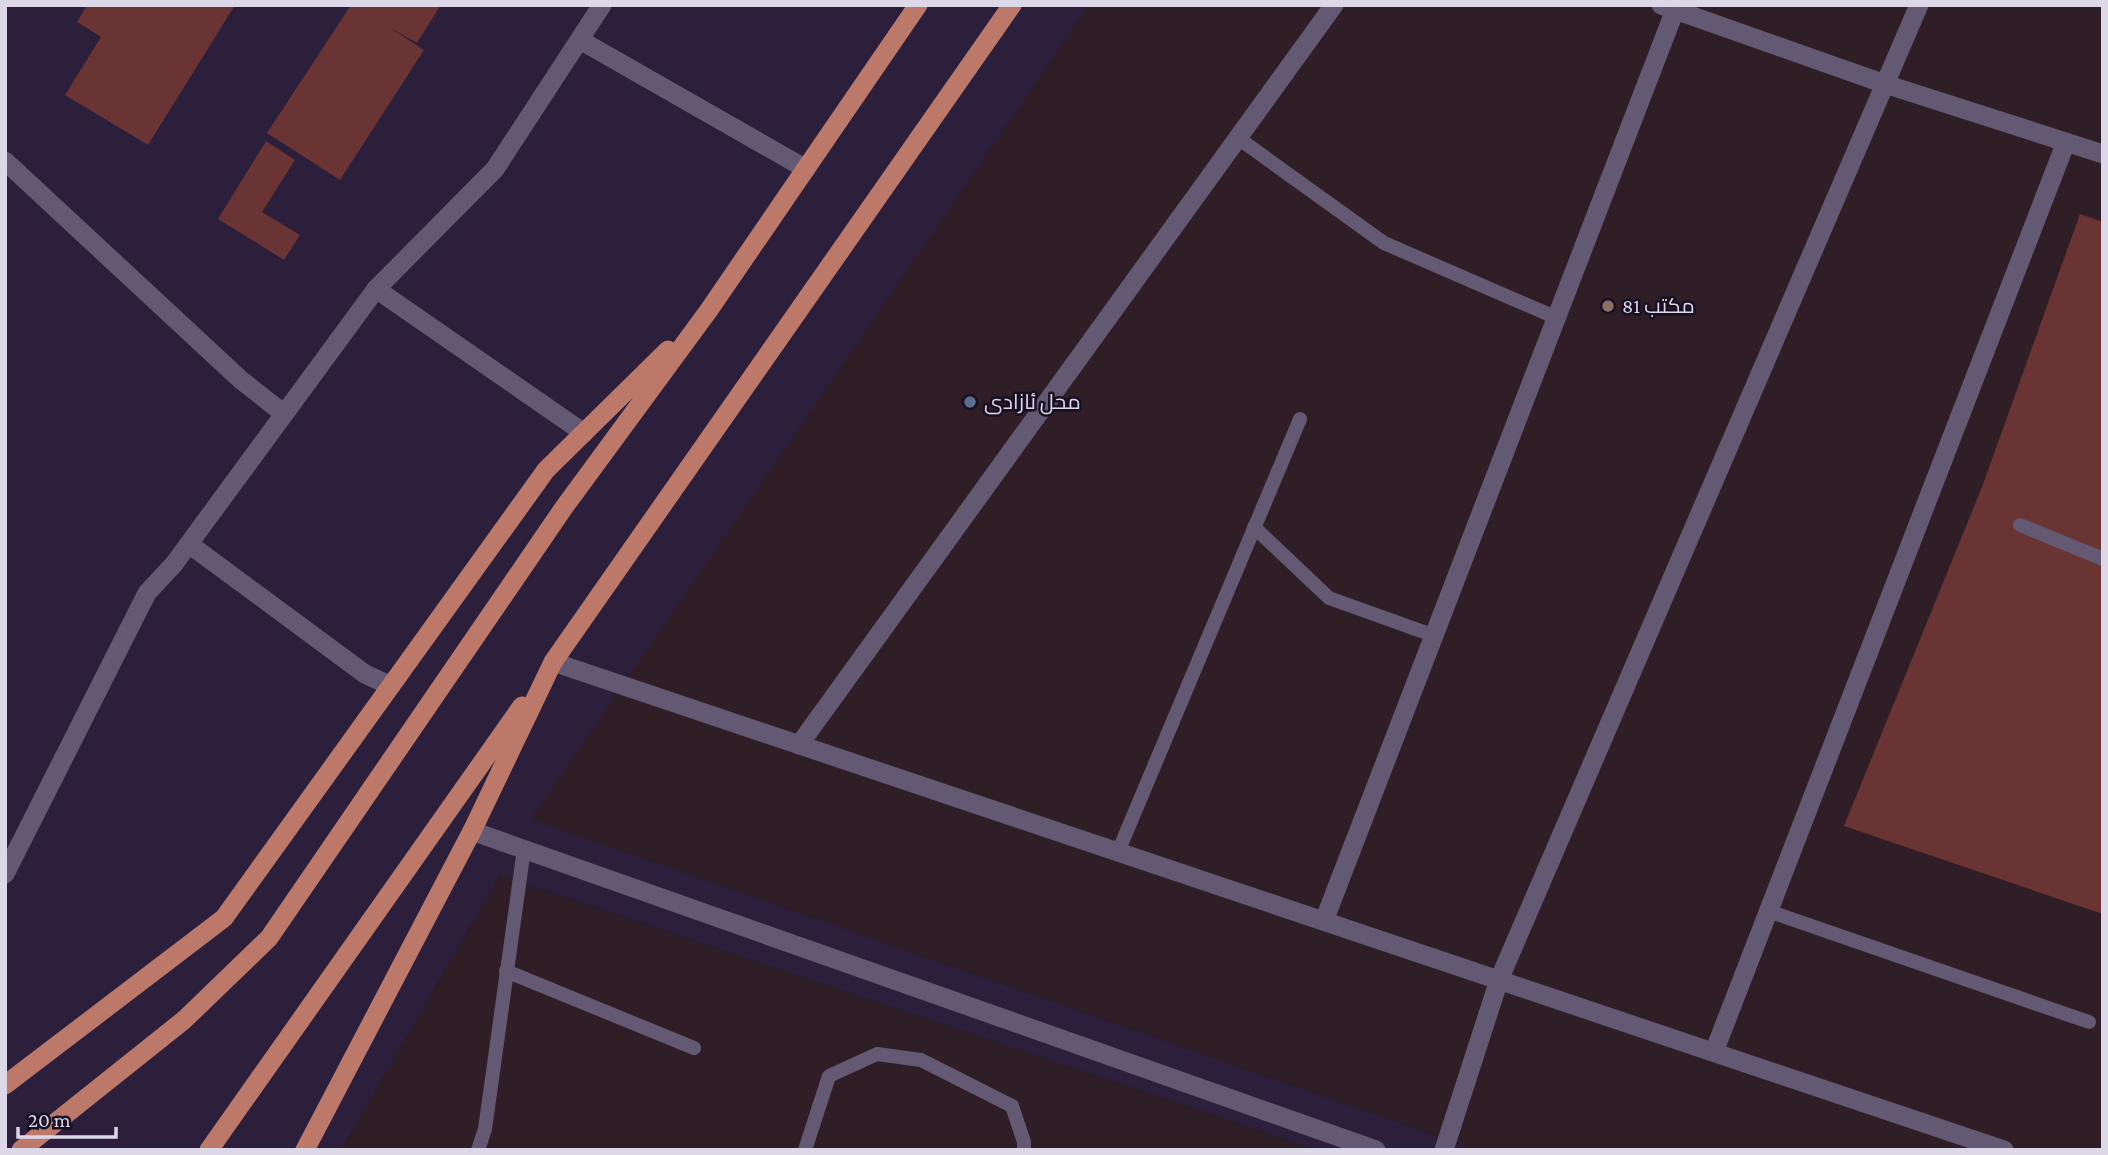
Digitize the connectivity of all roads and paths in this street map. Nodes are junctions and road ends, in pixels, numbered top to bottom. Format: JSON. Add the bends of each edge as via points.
{"nodes":[{"id":1,"x":602,"y":5,"type":"edge"},
{"id":2,"x":918,"y":5,"type":"edge"},
{"id":3,"x":1013,"y":5,"type":"edge"},
{"id":4,"x":1334,"y":5,"type":"edge"},
{"id":5,"x":1919,"y":5,"type":"edge"},
{"id":6,"x":1668,"y":8,"type":"edge"},
{"id":7,"x":580,"y":40,"type":"junction"},
{"id":8,"x":1885,"y":84,"type":"junction"},
{"id":9,"x":1238,"y":138,"type":"junction"},
{"id":10,"x":2066,"y":142,"type":"junction"},
{"id":11,"x":2103,"y":154,"type":"edge"},
{"id":12,"x":5,"y":161,"type":"edge"},
{"id":13,"x":806,"y":169,"type":"junction"},
{"id":14,"x":376,"y":289,"type":"junction"},
{"id":15,"x":709,"y":310,"type":"junction"},
{"id":16,"x":1557,"y":318,"type":"junction"},
{"id":17,"x":282,"y":413,"type":"junction"},
{"id":18,"x":1300,"y":419,"type":"dead end"},
{"id":19,"x":583,"y":433,"type":"junction"},
{"id":20,"x":2020,"y":525,"type":"dead end"},
{"id":21,"x":1254,"y":527,"type":"junction"},
{"id":22,"x":189,"y":544,"type":"junction"},
{"id":23,"x":2103,"y":559,"type":"edge"},
{"id":24,"x":1435,"y":636,"type":"junction"},
{"id":25,"x":553,"y":662,"type":"junction"},
{"id":26,"x":391,"y":686,"type":"junction"},
{"id":27,"x":799,"y":745,"type":"junction"},
{"id":28,"x":472,"y":831,"type":"junction"},
{"id":29,"x":524,"y":849,"type":"junction"},
{"id":30,"x":1118,"y":852,"type":"junction"},
{"id":31,"x":5,"y":874,"type":"edge"},
{"id":32,"x":1768,"y":911,"type":"junction"},
{"id":33,"x":1324,"y":921,"type":"junction"},
{"id":34,"x":506,"y":971,"type":"junction"},
{"id":35,"x":1499,"y":980,"type":"junction"},
{"id":36,"x":2089,"y":1022,"type":"dead end"},
{"id":37,"x":694,"y":1048,"type":"dead end"},
{"id":38,"x":1714,"y":1052,"type":"junction"},
{"id":39,"x":5,"y":1085,"type":"edge"},
{"id":40,"x":21,"y":1150,"type":"edge"},
{"id":41,"x":209,"y":1150,"type":"edge"},
{"id":42,"x":305,"y":1150,"type":"edge"},
{"id":43,"x":478,"y":1150,"type":"edge"},
{"id":44,"x":805,"y":1150,"type":"edge"},
{"id":45,"x":1024,"y":1150,"type":"edge"},
{"id":46,"x":1376,"y":1150,"type":"edge"},
{"id":47,"x":1444,"y":1150,"type":"edge"},
{"id":48,"x":2004,"y":1150,"type":"edge"}],
"edges":[{"from":1,"to":7,"type":"street"},
{"from":2,"to":13,"type":"highway"},
{"from":3,"to":25,"type":"highway"},
{"from":4,"to":9,"type":"street"},
{"from":5,"to":8,"type":"street"},
{"from":6,"to":8,"type":"street"},
{"from":6,"to":16,"type":"street"},
{"from":7,"to":13,"type":"street"},
{"from":7,"to":14,"type":"street","via":[[495,169]]},
{"from":8,"to":10,"type":"street"},
{"from":8,"to":35,"type":"street"},
{"from":9,"to":16,"type":"lane","via":[[1384,243]]},
{"from":9,"to":27,"type":"street"},
{"from":10,"to":11,"type":"street"},
{"from":10,"to":32,"type":"street"},
{"from":12,"to":17,"type":"street","via":[[240,380]]},
{"from":13,"to":15,"type":"highway"},
{"from":14,"to":17,"type":"street"},
{"from":14,"to":19,"type":"street"},
{"from":15,"to":19,"type":"highway"},
{"from":15,"to":40,"type":"highway","via":[[565,506],[269,938],[184,1020]]},
{"from":16,"to":24,"type":"street"},
{"from":17,"to":22,"type":"street"},
{"from":18,"to":21,"type":"lane"},
{"from":19,"to":26,"type":"highway","via":[[547,470]]},
{"from":20,"to":23,"type":"lane"},
{"from":21,"to":24,"type":"lane","via":[[1329,598]]},
{"from":21,"to":30,"type":"lane"},
{"from":22,"to":26,"type":"street","via":[[365,674]]},
{"from":22,"to":31,"type":"street","via":[[147,593]]},
{"from":24,"to":33,"type":"street"},
{"from":25,"to":27,"type":"street"},
{"from":25,"to":28,"type":"highway"},
{"from":25,"to":41,"type":"highway"},
{"from":26,"to":39,"type":"highway","via":[[224,918]]},
{"from":27,"to":30,"type":"street"},
{"from":28,"to":29,"type":"street"},
{"from":28,"to":42,"type":"highway"},
{"from":29,"to":34,"type":"lane"},
{"from":29,"to":46,"type":"street"},
{"from":30,"to":33,"type":"street"},
{"from":32,"to":36,"type":"lane"},
{"from":32,"to":38,"type":"street"},
{"from":33,"to":35,"type":"street"},
{"from":34,"to":37,"type":"lane"},
{"from":34,"to":43,"type":"lane","via":[[485,1129]]},
{"from":35,"to":38,"type":"street"},
{"from":35,"to":47,"type":"street"},
{"from":38,"to":48,"type":"street"},
{"from":44,"to":45,"type":"lane","via":[[830,1076],[877,1054],[921,1060],[1012,1105]]}]}
